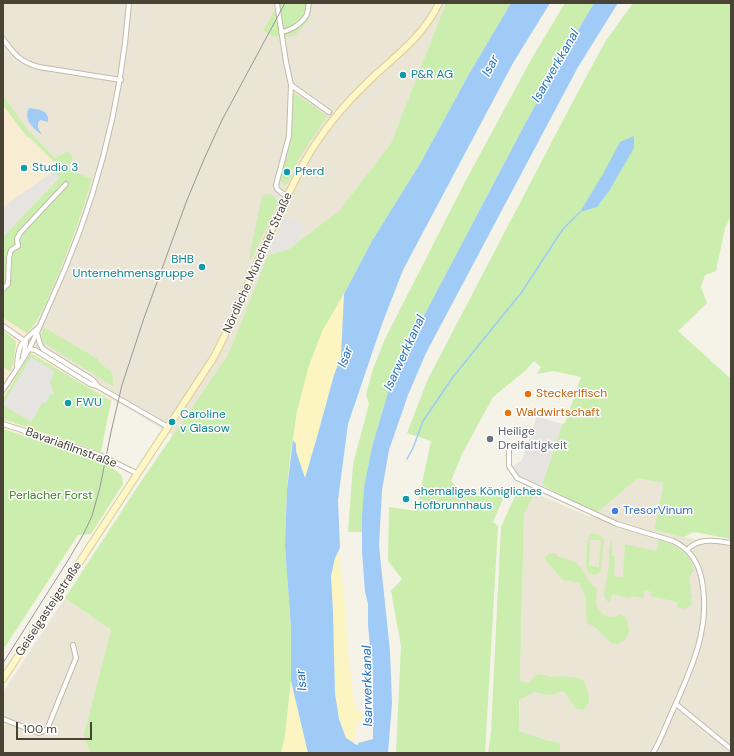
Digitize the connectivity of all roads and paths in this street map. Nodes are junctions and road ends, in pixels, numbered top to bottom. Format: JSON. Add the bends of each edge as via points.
{"nodes":[{"id":1,"x":130,"y":3,"type":"edge"},
{"id":2,"x":277,"y":3,"type":"edge"},
{"id":3,"x":309,"y":3,"type":"edge"},
{"id":4,"x":438,"y":3,"type":"edge"},
{"id":5,"x":281,"y":32,"type":"junction"},
{"id":6,"x":3,"y":39,"type":"edge"},
{"id":7,"x":121,"y":80,"type":"junction"},
{"id":8,"x":291,"y":85,"type":"junction"},
{"id":9,"x":329,"y":112,"type":"dead end"},
{"id":10,"x":66,"y":184,"type":"dead end"},
{"id":11,"x":287,"y":197,"type":"junction"},
{"id":12,"x":3,"y":290,"type":"edge"},
{"id":13,"x":3,"y":326,"type":"edge"},
{"id":14,"x":40,"y":327,"type":"junction"},
{"id":15,"x":37,"y":333,"type":"junction"},
{"id":16,"x":34,"y":340,"type":"junction"},
{"id":17,"x":25,"y":341,"type":"junction"},
{"id":18,"x":29,"y":349,"type":"junction"},
{"id":19,"x":22,"y":359,"type":"junction"},
{"id":20,"x":17,"y":367,"type":"junction"},
{"id":21,"x":97,"y":386,"type":"junction"},
{"id":22,"x":3,"y":390,"type":"edge"},
{"id":23,"x":3,"y":424,"type":"edge"},
{"id":24,"x":170,"y":424,"type":"junction"},
{"id":25,"x":509,"y":449,"type":"dead end"},
{"id":26,"x":138,"y":474,"type":"junction"},
{"id":27,"x":95,"y":538,"type":"joint"},
{"id":28,"x":731,"y":543,"type":"edge"},
{"id":29,"x":687,"y":550,"type":"junction"},
{"id":30,"x":72,"y":645,"type":"dead end"},
{"id":31,"x":3,"y":679,"type":"edge"},
{"id":32,"x":676,"y":704,"type":"junction"},
{"id":33,"x":3,"y":719,"type":"edge"},
{"id":34,"x":730,"y":751,"type":"edge"},
{"id":35,"x":653,"y":753,"type":"edge"}],
"edges":[{"from":1,"to":7,"type":"street"},
{"from":2,"to":5,"type":"street"},
{"from":3,"to":5,"type":"street","via":[[306,16],[297,25]]},
{"from":4,"to":11,"type":"main road","name":"Nördliche Münchner Straße","via":[[431,18],[416,38],[352,97],[320,136]]},
{"from":5,"to":8,"type":"street"},
{"from":6,"to":7,"type":"street","via":[[15,55],[29,64]]},
{"from":7,"to":14,"type":"street","via":[[107,147],[87,213],[66,270]]},
{"from":8,"to":9,"type":"street"},
{"from":8,"to":11,"type":"street","via":[[289,136],[276,185],[276,189]]},
{"from":10,"to":12,"type":"street","via":[[20,233],[17,239],[18,246],[12,250],[9,258],[8,284]]},
{"from":11,"to":24,"type":"main road","name":"Nördliche Münchner Straße","via":[[214,357]]},
{"from":13,"to":17,"type":"street"},
{"from":14,"to":15,"type":"street"},
{"from":14,"to":17,"type":"street"},
{"from":15,"to":16,"type":"street"},
{"from":15,"to":21,"type":"street","via":[[43,349],[93,380]]},
{"from":16,"to":17,"type":"street"},
{"from":16,"to":18,"type":"street"},
{"from":17,"to":19,"type":"street"},
{"from":17,"to":20,"type":"street","via":[[18,352]]},
{"from":18,"to":19,"type":"street"},
{"from":18,"to":21,"type":"street"},
{"from":19,"to":20,"type":"street"},
{"from":20,"to":22,"type":"street"},
{"from":21,"to":24,"type":"street"},
{"from":23,"to":26,"type":"street","name":"Bavariafilmstraße","via":[[100,455]]},
{"from":24,"to":26,"type":"main road","name":"Nördliche Münchner Straße"},
{"from":25,"to":29,"type":"street","via":[[509,466],[517,478],[604,519],[673,541]]},
{"from":26,"to":27,"type":"main road","name":"Nördliche Münchner Straße"},
{"from":27,"to":31,"type":"main road","name":"Geiselgasteigstraße"},
{"from":28,"to":29,"type":"street","via":[[701,541],[692,544]]},
{"from":29,"to":32,"type":"street","via":[[698,565],[702,577],[705,614],[695,660]]},
{"from":30,"to":33,"type":"street","via":[[76,658],[46,730],[39,733]]},
{"from":32,"to":34,"type":"street"},
{"from":32,"to":35,"type":"street"}]}
